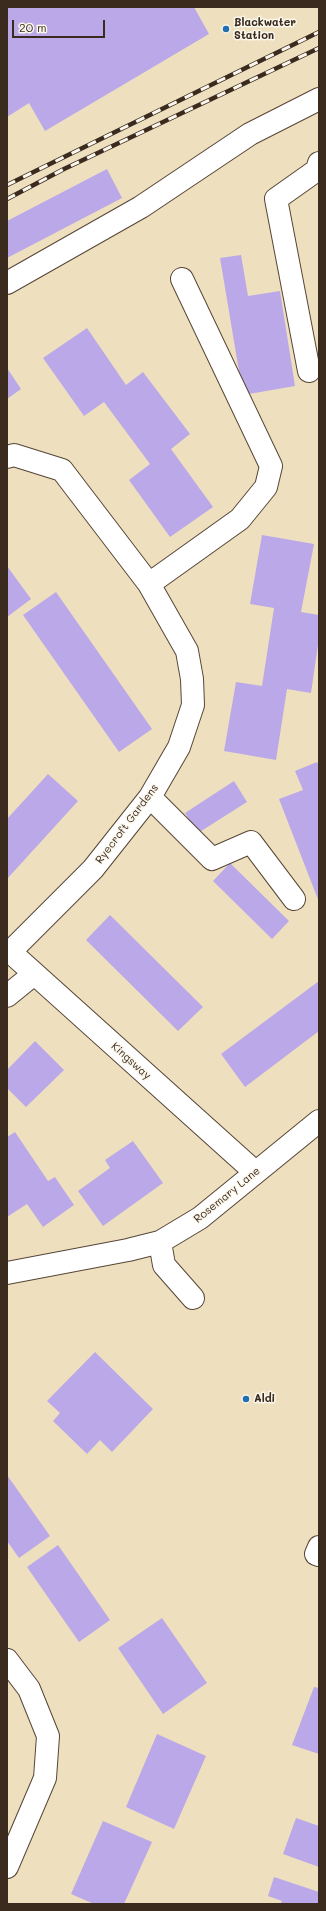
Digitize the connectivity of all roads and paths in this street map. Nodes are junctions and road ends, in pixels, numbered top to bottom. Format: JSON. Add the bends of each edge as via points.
{"nodes":[{"id":1,"x":319,"y":99,"type":"edge"},
{"id":2,"x":319,"y":162,"type":"edge"},
{"id":3,"x":182,"y":279,"type":"dead end"},
{"id":4,"x":7,"y":283,"type":"edge"},
{"id":5,"x":309,"y":371,"type":"dead end"},
{"id":6,"x":11,"y":456,"type":"edge"},
{"id":7,"x":149,"y":584,"type":"junction"},
{"id":8,"x":150,"y":797,"type":"junction"},
{"id":9,"x":294,"y":899,"type":"dead end"},
{"id":10,"x":9,"y":951,"type":"edge"},
{"id":11,"x":34,"y":974,"type":"junction"},
{"id":12,"x":7,"y":996,"type":"edge"},
{"id":13,"x":319,"y":1120,"type":"edge"},
{"id":14,"x":255,"y":1172,"type":"junction"},
{"id":15,"x":160,"y":1242,"type":"junction"},
{"id":16,"x":7,"y":1274,"type":"edge"},
{"id":17,"x":193,"y":1298,"type":"dead end"},
{"id":18,"x":319,"y":1547,"type":"edge"},
{"id":19,"x":319,"y":1555,"type":"edge"},
{"id":20,"x":7,"y":1660,"type":"edge"},
{"id":21,"x":7,"y":1867,"type":"edge"}],
"edges":[{"from":1,"to":4,"type":"street","via":[[250,134],[141,207]]},
{"from":2,"to":5,"type":"street","via":[[317,170],[276,198]]},
{"from":3,"to":7,"type":"street","via":[[271,466],[266,487],[240,519]]},
{"from":6,"to":7,"type":"street","name":"Ryecroft Gardens","via":[[62,470]]},
{"from":7,"to":8,"type":"street","name":"Ryecroft Gardens","via":[[187,651],[193,705],[180,747]]},
{"from":8,"to":9,"type":"street","via":[[212,859],[251,842]]},
{"from":8,"to":10,"type":"street","name":"Ryecroft Gardens","via":[[93,869]]},
{"from":10,"to":11,"type":"street","name":"Kingsway"},
{"from":11,"to":12,"type":"street"},
{"from":11,"to":14,"type":"street","name":"Kingsway"},
{"from":13,"to":14,"type":"street","name":"Rosemary Lane"},
{"from":14,"to":15,"type":"street","name":"Rosemary Lane","via":[[200,1218]]},
{"from":15,"to":16,"type":"street","name":"Rosemary Lane"},
{"from":15,"to":17,"type":"street","via":[[164,1265]]},
{"from":18,"to":19,"type":"street","via":[[316,1554]]},
{"from":20,"to":21,"type":"street","via":[[29,1689],[48,1736],[45,1778]]}]}
